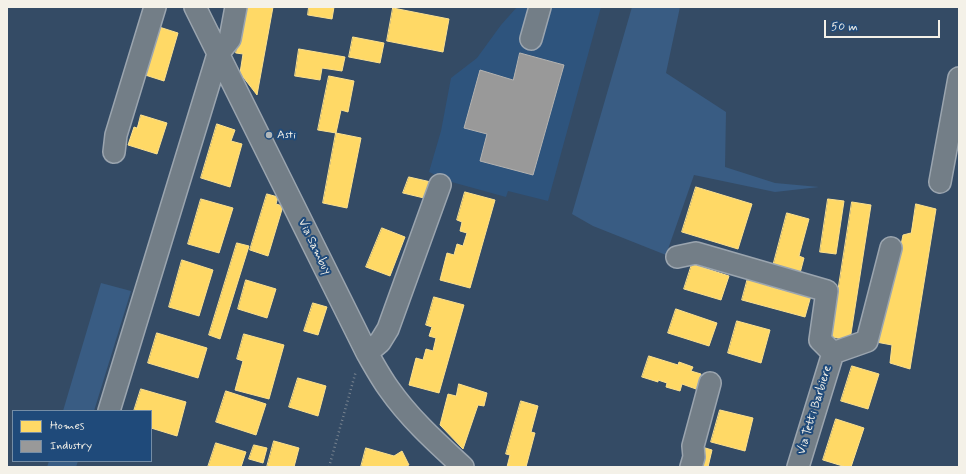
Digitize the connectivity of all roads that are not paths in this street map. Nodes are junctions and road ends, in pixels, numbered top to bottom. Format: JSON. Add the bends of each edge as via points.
{"nodes":[{"id":1,"x":155,"y":7,"type":"edge"},
{"id":2,"x":195,"y":7,"type":"edge"},
{"id":3,"x":236,"y":7,"type":"edge"},
{"id":4,"x":540,"y":7,"type":"edge"},
{"id":5,"x":531,"y":39,"type":"dead end"},
{"id":6,"x":218,"y":54,"type":"junction"},
{"id":7,"x":959,"y":78,"type":"edge"},
{"id":8,"x":114,"y":152,"type":"dead end"},
{"id":9,"x":940,"y":182,"type":"dead end"},
{"id":10,"x":440,"y":185,"type":"dead end"},
{"id":11,"x":891,"y":248,"type":"dead end"},
{"id":12,"x":677,"y":257,"type":"dead end"},
{"id":13,"x":833,"y":353,"type":"junction"},
{"id":14,"x":368,"y":354,"type":"junction"},
{"id":15,"x":710,"y":383,"type":"dead end"},
{"id":16,"x":109,"y":410,"type":"edge"},
{"id":17,"x":463,"y":467,"type":"edge"},
{"id":18,"x":691,"y":467,"type":"edge"},
{"id":19,"x":798,"y":467,"type":"edge"}],
"edges":[{"from":1,"to":8,"type":"street","via":[[116,135]]},
{"from":2,"to":6,"type":"street","name":"Via Sambuy"},
{"from":3,"to":6,"type":"street","via":[[230,40]]},
{"from":4,"to":5,"type":"street"},
{"from":6,"to":14,"type":"street","name":"Via Sambuy"},
{"from":6,"to":16,"type":"street"},
{"from":7,"to":9,"type":"street"},
{"from":10,"to":14,"type":"street","via":[[388,329]]},
{"from":11,"to":13,"type":"street","via":[[866,340]]},
{"from":12,"to":13,"type":"street","via":[[696,253],[827,291],[820,340]]},
{"from":13,"to":19,"type":"street","name":"Via Tetti Barbiere"},
{"from":14,"to":17,"type":"street","name":"Via Sambuy","via":[[403,407]]},
{"from":15,"to":18,"type":"street","via":[[692,446],[694,457]]}]}
